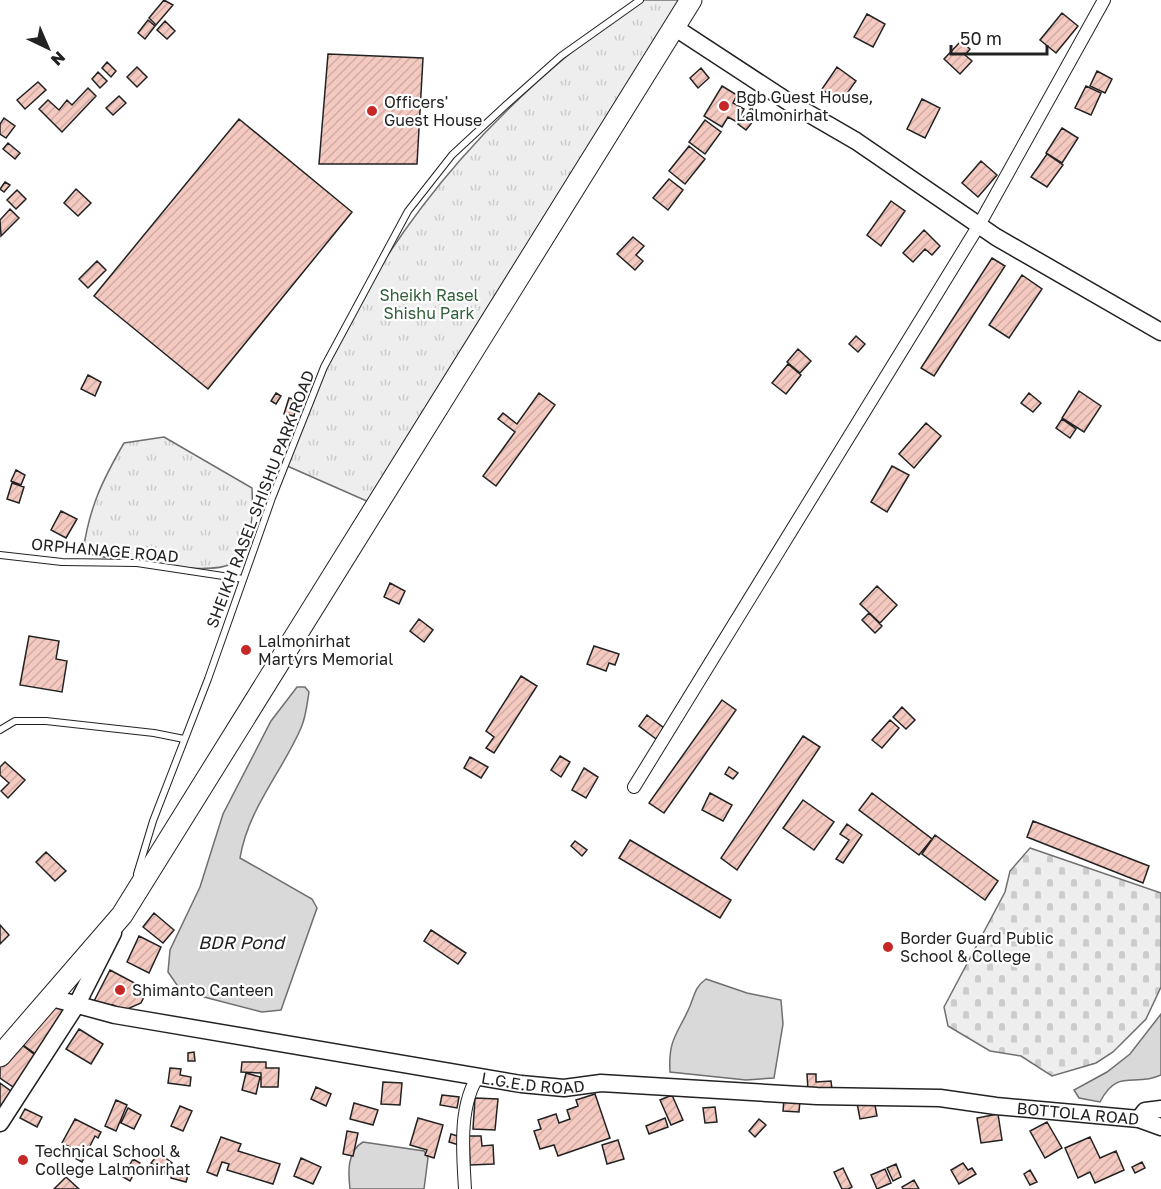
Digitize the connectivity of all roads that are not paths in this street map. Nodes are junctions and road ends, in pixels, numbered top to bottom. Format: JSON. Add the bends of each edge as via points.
{"nodes":[{"id":1,"x":640,"y":0,"type":"edge"},
{"id":2,"x":691,"y":0,"type":"edge"},
{"id":3,"x":1104,"y":0,"type":"edge"},
{"id":4,"x":674,"y":27,"type":"junction"},
{"id":5,"x":979,"y":225,"type":"junction"},
{"id":6,"x":1161,"y":333,"type":"edge"},
{"id":7,"x":0,"y":555,"type":"edge"},
{"id":8,"x":243,"y":579,"type":"junction"},
{"id":9,"x":0,"y":729,"type":"edge"},
{"id":10,"x":184,"y":739,"type":"junction"},
{"id":11,"x":634,"y":788,"type":"dead end"},
{"id":12,"x":126,"y":908,"type":"junction"},
{"id":13,"x":52,"y":998,"type":"junction"},
{"id":14,"x":77,"y":1004,"type":"junction"},
{"id":15,"x":0,"y":1056,"type":"edge"},
{"id":16,"x":479,"y":1075,"type":"junction"},
{"id":17,"x":996,"y":1106,"type":"joint"},
{"id":18,"x":1161,"y":1109,"type":"edge"},
{"id":19,"x":1139,"y":1119,"type":"junction"},
{"id":20,"x":0,"y":1123,"type":"edge"},
{"id":21,"x":1161,"y":1127,"type":"edge"},
{"id":22,"x":465,"y":1189,"type":"edge"}],
"edges":[{"from":1,"to":8,"type":"lane","name":"SHEIKH RASEL SHISHU PARK ROAD","via":[[561,56],[506,105],[452,155],[408,211],[324,367]]},
{"from":2,"to":4,"type":"highway"},
{"from":3,"to":5,"type":"street"},
{"from":4,"to":5,"type":"main road","via":[[856,141]]},
{"from":4,"to":12,"type":"highway"},
{"from":5,"to":6,"type":"main road"},
{"from":5,"to":11,"type":"street"},
{"from":7,"to":8,"type":"lane","name":"ORPHANAGE ROAD","via":[[62,562],[137,563]]},
{"from":8,"to":10,"type":"lane","name":"SHEIKH RASEL SHISHU PARK ROAD"},
{"from":9,"to":10,"type":"lane","via":[[15,722],[46,721]]},
{"from":10,"to":12,"type":"lane","name":"SHEIKH RASEL SHISHU PARK ROAD"},
{"from":12,"to":13,"type":"highway"},
{"from":12,"to":14,"type":"main road"},
{"from":13,"to":14,"type":"main road","name":"L.G.E.D ROAD"},
{"from":13,"to":15,"type":"highway"},
{"from":14,"to":16,"type":"main road","name":"L.G.E.D ROAD","via":[[160,1023]]},
{"from":14,"to":20,"type":"main road"},
{"from":16,"to":17,"type":"main road","name":"L.G.E.D ROAD","via":[[564,1088],[601,1083],[817,1096],[940,1098]]},
{"from":16,"to":22,"type":"street","via":[[471,1086],[463,1124]]},
{"from":17,"to":19,"type":"main road","name":"BOTTOLA ROAD"},
{"from":18,"to":19,"type":"main road","via":[[1144,1111]]},
{"from":19,"to":21,"type":"main road","name":"BOTTOLA ROAD"}]}
